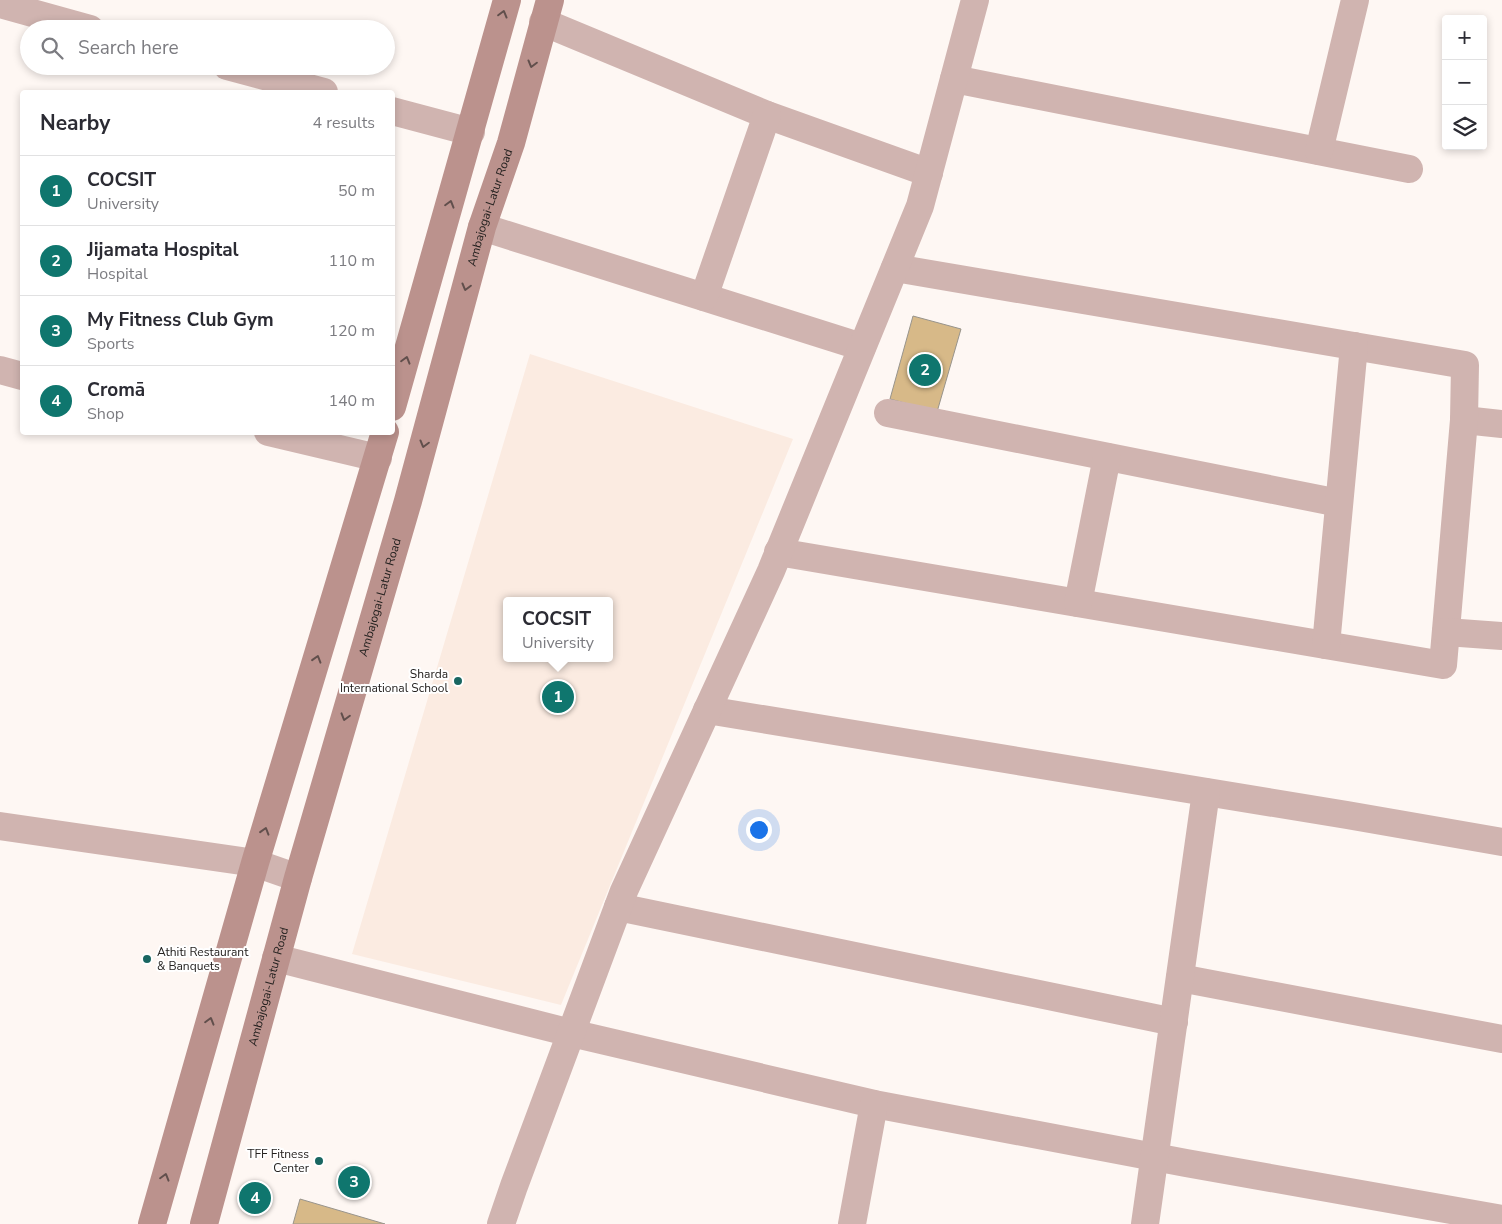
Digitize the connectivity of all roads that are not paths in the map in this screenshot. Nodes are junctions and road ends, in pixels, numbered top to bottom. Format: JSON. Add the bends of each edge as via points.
{"nodes":[{"id":1,"x":507,"y":0,"type":"edge"},
{"id":2,"x":975,"y":0,"type":"edge"},
{"id":3,"x":1356,"y":0,"type":"edge"},
{"id":4,"x":0,"y":4,"type":"edge"},
{"id":5,"x":546,"y":11,"type":"edge"},
{"id":6,"x":58,"y":20,"type":"edge"},
{"id":7,"x":261,"y":75,"type":"edge"},
{"id":8,"x":954,"y":79,"type":"junction"},
{"id":9,"x":317,"y":90,"type":"edge"},
{"id":10,"x":395,"y":112,"type":"edge"},
{"id":11,"x":767,"y":115,"type":"junction"},
{"id":12,"x":471,"y":132,"type":"junction"},
{"id":13,"x":1320,"y":151,"type":"junction"},
{"id":14,"x":1409,"y":169,"type":"dead end"},
{"id":15,"x":929,"y":173,"type":"junction"},
{"id":16,"x":482,"y":227,"type":"junction"},
{"id":17,"x":895,"y":268,"type":"junction"},
{"id":18,"x":704,"y":297,"type":"junction"},
{"id":19,"x":1354,"y":346,"type":"junction"},
{"id":20,"x":862,"y":347,"type":"junction"},
{"id":21,"x":0,"y":370,"type":"edge"},
{"id":22,"x":20,"y":375,"type":"edge"},
{"id":23,"x":395,"y":397,"type":"edge"},
{"id":24,"x":888,"y":413,"type":"dead end"},
{"id":25,"x":1464,"y":420,"type":"junction"},
{"id":26,"x":1502,"y":424,"type":"edge"},
{"id":27,"x":294,"y":435,"type":"edge"},
{"id":28,"x":382,"y":445,"type":"edge"},
{"id":29,"x":1107,"y":457,"type":"junction"},
{"id":30,"x":1339,"y":503,"type":"junction"},
{"id":31,"x":778,"y":552,"type":"junction"},
{"id":32,"x":1078,"y":603,"type":"junction"},
{"id":33,"x":1446,"y":632,"type":"junction"},
{"id":34,"x":1502,"y":636,"type":"edge"},
{"id":35,"x":1326,"y":645,"type":"junction"},
{"id":36,"x":707,"y":710,"type":"junction"},
{"id":37,"x":1206,"y":792,"type":"junction"},
{"id":38,"x":0,"y":826,"type":"edge"},
{"id":39,"x":1502,"y":842,"type":"edge"},
{"id":40,"x":256,"y":863,"type":"junction"},
{"id":41,"x":298,"y":878,"type":"junction"},
{"id":42,"x":618,"y":907,"type":"junction"},
{"id":43,"x":276,"y":958,"type":"junction"},
{"id":44,"x":1180,"y":978,"type":"junction"},
{"id":45,"x":1174,"y":1022,"type":"junction"},
{"id":46,"x":571,"y":1033,"type":"junction"},
{"id":47,"x":1502,"y":1039,"type":"edge"},
{"id":48,"x":874,"y":1104,"type":"junction"},
{"id":49,"x":1156,"y":1157,"type":"junction"},
{"id":50,"x":1502,"y":1219,"type":"edge"},
{"id":51,"x":152,"y":1224,"type":"edge"},
{"id":52,"x":204,"y":1224,"type":"edge"},
{"id":53,"x":501,"y":1224,"type":"edge"},
{"id":54,"x":852,"y":1224,"type":"edge"},
{"id":55,"x":1146,"y":1224,"type":"edge"}],
"edges":[{"from":12,"to":1,"type":"main road","one_way":true},
{"from":2,"to":8,"type":"street"},
{"from":3,"to":13,"type":"street"},
{"from":4,"to":6,"type":"street"},
{"from":5,"to":11,"type":"street"},
{"from":5,"to":16,"type":"main road","name":"Ambajogai-Latur Road","one_way":true,"via":[[511,143]]},
{"from":7,"to":9,"type":"street"},
{"from":8,"to":13,"type":"street"},
{"from":8,"to":15,"type":"street"},
{"from":10,"to":12,"type":"street"},
{"from":11,"to":15,"type":"street"},
{"from":11,"to":18,"type":"street"},
{"from":23,"to":12,"type":"main road","one_way":true},
{"from":13,"to":14,"type":"street"},
{"from":15,"to":17,"type":"street","via":[[920,206]]},
{"from":16,"to":18,"type":"street"},
{"from":16,"to":41,"type":"main road","name":"Ambajogai-Latur Road","one_way":true,"via":[[408,501]]},
{"from":17,"to":19,"type":"street"},
{"from":17,"to":20,"type":"street"},
{"from":18,"to":20,"type":"street"},
{"from":19,"to":25,"type":"street","via":[[1465,365]]},
{"from":19,"to":30,"type":"street"},
{"from":20,"to":31,"type":"street"},
{"from":21,"to":22,"type":"street"},
{"from":24,"to":29,"type":"street"},
{"from":25,"to":26,"type":"street"},
{"from":25,"to":33,"type":"street"},
{"from":27,"to":28,"type":"street"},
{"from":40,"to":28,"type":"main road","one_way":true},
{"from":29,"to":30,"type":"street"},
{"from":29,"to":32,"type":"street"},
{"from":30,"to":35,"type":"street"},
{"from":31,"to":32,"type":"street"},
{"from":31,"to":36,"type":"street"},
{"from":32,"to":35,"type":"street"},
{"from":33,"to":34,"type":"street"},
{"from":33,"to":35,"type":"street","via":[[1443,665]]},
{"from":36,"to":37,"type":"street"},
{"from":36,"to":42,"type":"street"},
{"from":37,"to":39,"type":"street"},
{"from":37,"to":44,"type":"street"},
{"from":38,"to":40,"type":"street"},
{"from":40,"to":41,"type":"street"},
{"from":51,"to":40,"type":"main road","one_way":true},
{"from":41,"to":43,"type":"main road","name":"Ambajogai-Latur Road"},
{"from":42,"to":45,"type":"street"},
{"from":42,"to":46,"type":"street"},
{"from":43,"to":46,"type":"street"},
{"from":43,"to":52,"type":"main road","name":"Ambajogai-Latur Road"},
{"from":44,"to":45,"type":"street"},
{"from":44,"to":47,"type":"street"},
{"from":45,"to":49,"type":"street"},
{"from":46,"to":48,"type":"street"},
{"from":46,"to":53,"type":"street"},
{"from":48,"to":49,"type":"street"},
{"from":48,"to":54,"type":"street"},
{"from":49,"to":50,"type":"street"},
{"from":49,"to":55,"type":"street"}]}
